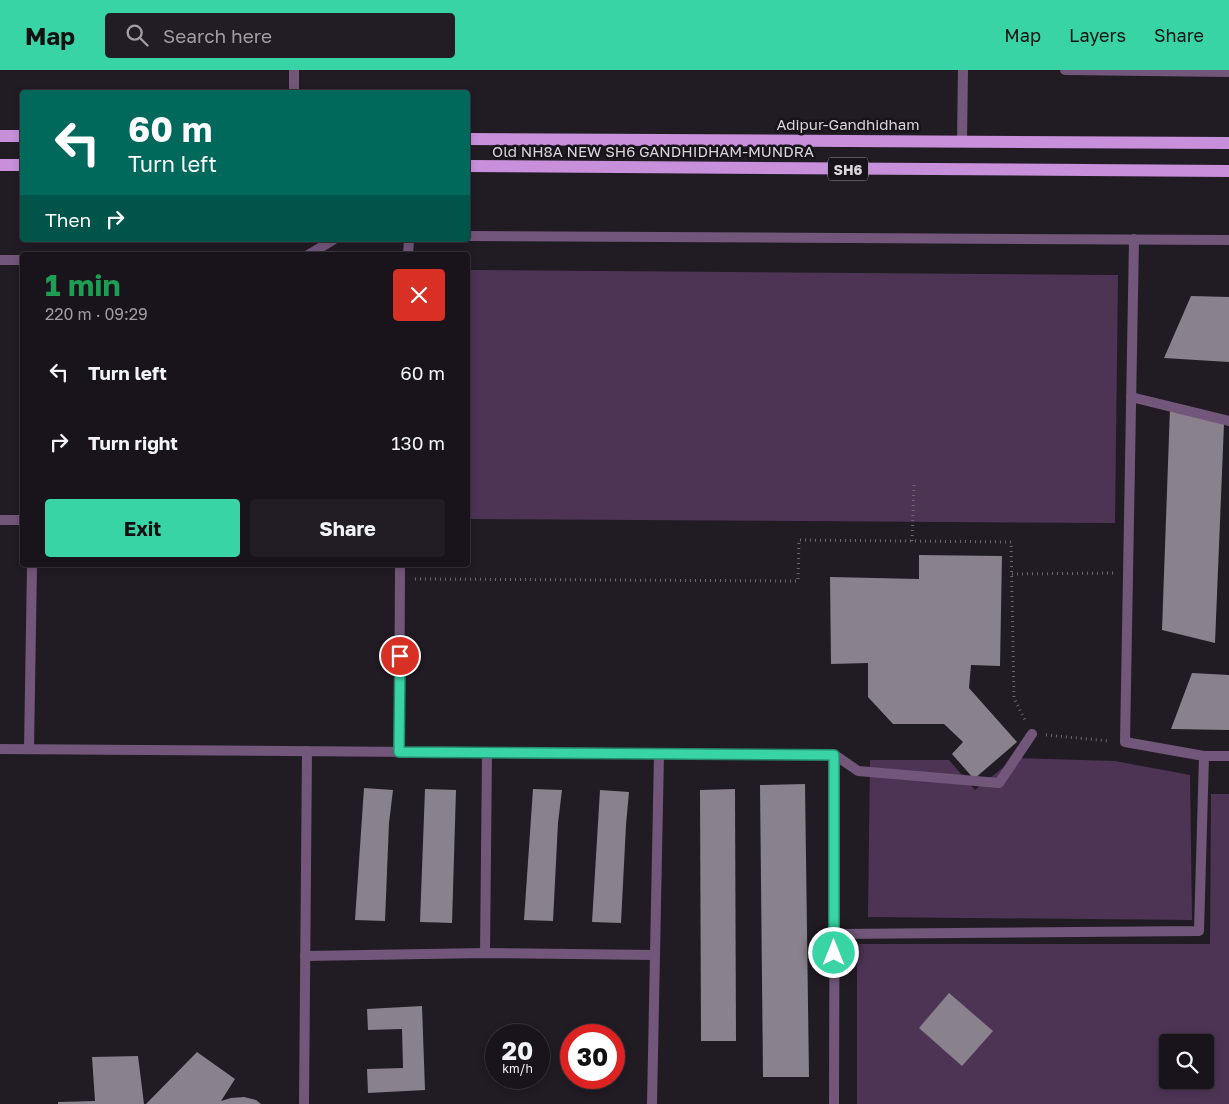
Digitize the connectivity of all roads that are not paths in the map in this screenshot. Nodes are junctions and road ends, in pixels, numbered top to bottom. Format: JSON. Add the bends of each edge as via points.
{"nodes":[{"id":1,"x":294,"y":70,"type":"edge"},
{"id":2,"x":963,"y":70,"type":"edge"},
{"id":3,"x":1065,"y":70,"type":"edge"},
{"id":4,"x":1229,"y":72,"type":"edge"},
{"id":5,"x":294,"y":90,"type":"edge"},
{"id":6,"x":0,"y":136,"type":"edge"},
{"id":7,"x":20,"y":136,"type":"edge"},
{"id":8,"x":470,"y":139,"type":"edge"},
{"id":9,"x":962,"y":141,"type":"junction"},
{"id":10,"x":1229,"y":143,"type":"edge"},
{"id":11,"x":0,"y":165,"type":"edge"},
{"id":12,"x":20,"y":165,"type":"edge"},
{"id":13,"x":470,"y":166,"type":"edge"},
{"id":14,"x":1229,"y":171,"type":"edge"},
{"id":15,"x":470,"y":236,"type":"edge"},
{"id":16,"x":1134,"y":239,"type":"junction"},
{"id":17,"x":1229,"y":240,"type":"edge"},
{"id":18,"x":330,"y":242,"type":"edge"},
{"id":19,"x":313,"y":252,"type":"edge"},
{"id":20,"x":0,"y":260,"type":"edge"},
{"id":21,"x":20,"y":260,"type":"edge"},
{"id":22,"x":1131,"y":397,"type":"junction"},
{"id":23,"x":1229,"y":421,"type":"edge"},
{"id":24,"x":0,"y":520,"type":"edge"},
{"id":25,"x":20,"y":520,"type":"edge"},
{"id":26,"x":32,"y":567,"type":"edge"},
{"id":27,"x":400,"y":567,"type":"edge"},
{"id":28,"x":1032,"y":734,"type":"road end"},
{"id":29,"x":0,"y":749,"type":"edge"},
{"id":30,"x":29,"y":749,"type":"junction"},
{"id":31,"x":307,"y":751,"type":"junction"},
{"id":32,"x":399,"y":752,"type":"junction"},
{"id":33,"x":487,"y":753,"type":"junction"},
{"id":34,"x":659,"y":754,"type":"junction"},
{"id":35,"x":834,"y":755,"type":"junction"},
{"id":36,"x":1204,"y":756,"type":"junction"},
{"id":37,"x":1229,"y":756,"type":"edge"},
{"id":38,"x":834,"y":934,"type":"junction"},
{"id":39,"x":485,"y":953,"type":"junction"},
{"id":40,"x":655,"y":955,"type":"junction"},
{"id":41,"x":305,"y":956,"type":"junction"},
{"id":42,"x":304,"y":1104,"type":"edge"},
{"id":43,"x":652,"y":1104,"type":"edge"},
{"id":44,"x":834,"y":1104,"type":"edge"}],
"edges":[{"from":1,"to":5,"type":"street"},
{"from":2,"to":9,"type":"street"},
{"from":3,"to":4,"type":"street"},
{"from":6,"to":7,"type":"main road"},
{"from":8,"to":9,"type":"main road","name":"Adipur-Gandhidham","number":"SH6"},
{"from":9,"to":10,"type":"main road","name":"Adipur-Gandhidham","number":"SH6"},
{"from":11,"to":12,"type":"main road"},
{"from":13,"to":14,"type":"main road","name":"Old NH8A NEW SH6 GANDHIDHAM-MUNDRA","number":"SH6"},
{"from":15,"to":16,"type":"street"},
{"from":16,"to":17,"type":"street"},
{"from":16,"to":22,"type":"street"},
{"from":18,"to":19,"type":"street"},
{"from":20,"to":21,"type":"street"},
{"from":22,"to":23,"type":"street"},
{"from":22,"to":36,"type":"street","via":[[1125,742]]},
{"from":24,"to":25,"type":"street"},
{"from":26,"to":30,"type":"street"},
{"from":27,"to":32,"type":"street"},
{"from":28,"to":35,"type":"street","via":[[999,783],[858,771]]},
{"from":29,"to":30,"type":"street"},
{"from":30,"to":31,"type":"street"},
{"from":31,"to":32,"type":"street"},
{"from":31,"to":41,"type":"street"},
{"from":32,"to":33,"type":"street"},
{"from":33,"to":34,"type":"street"},
{"from":33,"to":39,"type":"street"},
{"from":34,"to":35,"type":"street"},
{"from":34,"to":40,"type":"street"},
{"from":35,"to":38,"type":"street"},
{"from":36,"to":37,"type":"street"},
{"from":36,"to":38,"type":"street","via":[[1199,931]]},
{"from":38,"to":44,"type":"street"},
{"from":39,"to":40,"type":"street"},
{"from":39,"to":41,"type":"street"},
{"from":40,"to":43,"type":"street"},
{"from":41,"to":42,"type":"street"}]}
